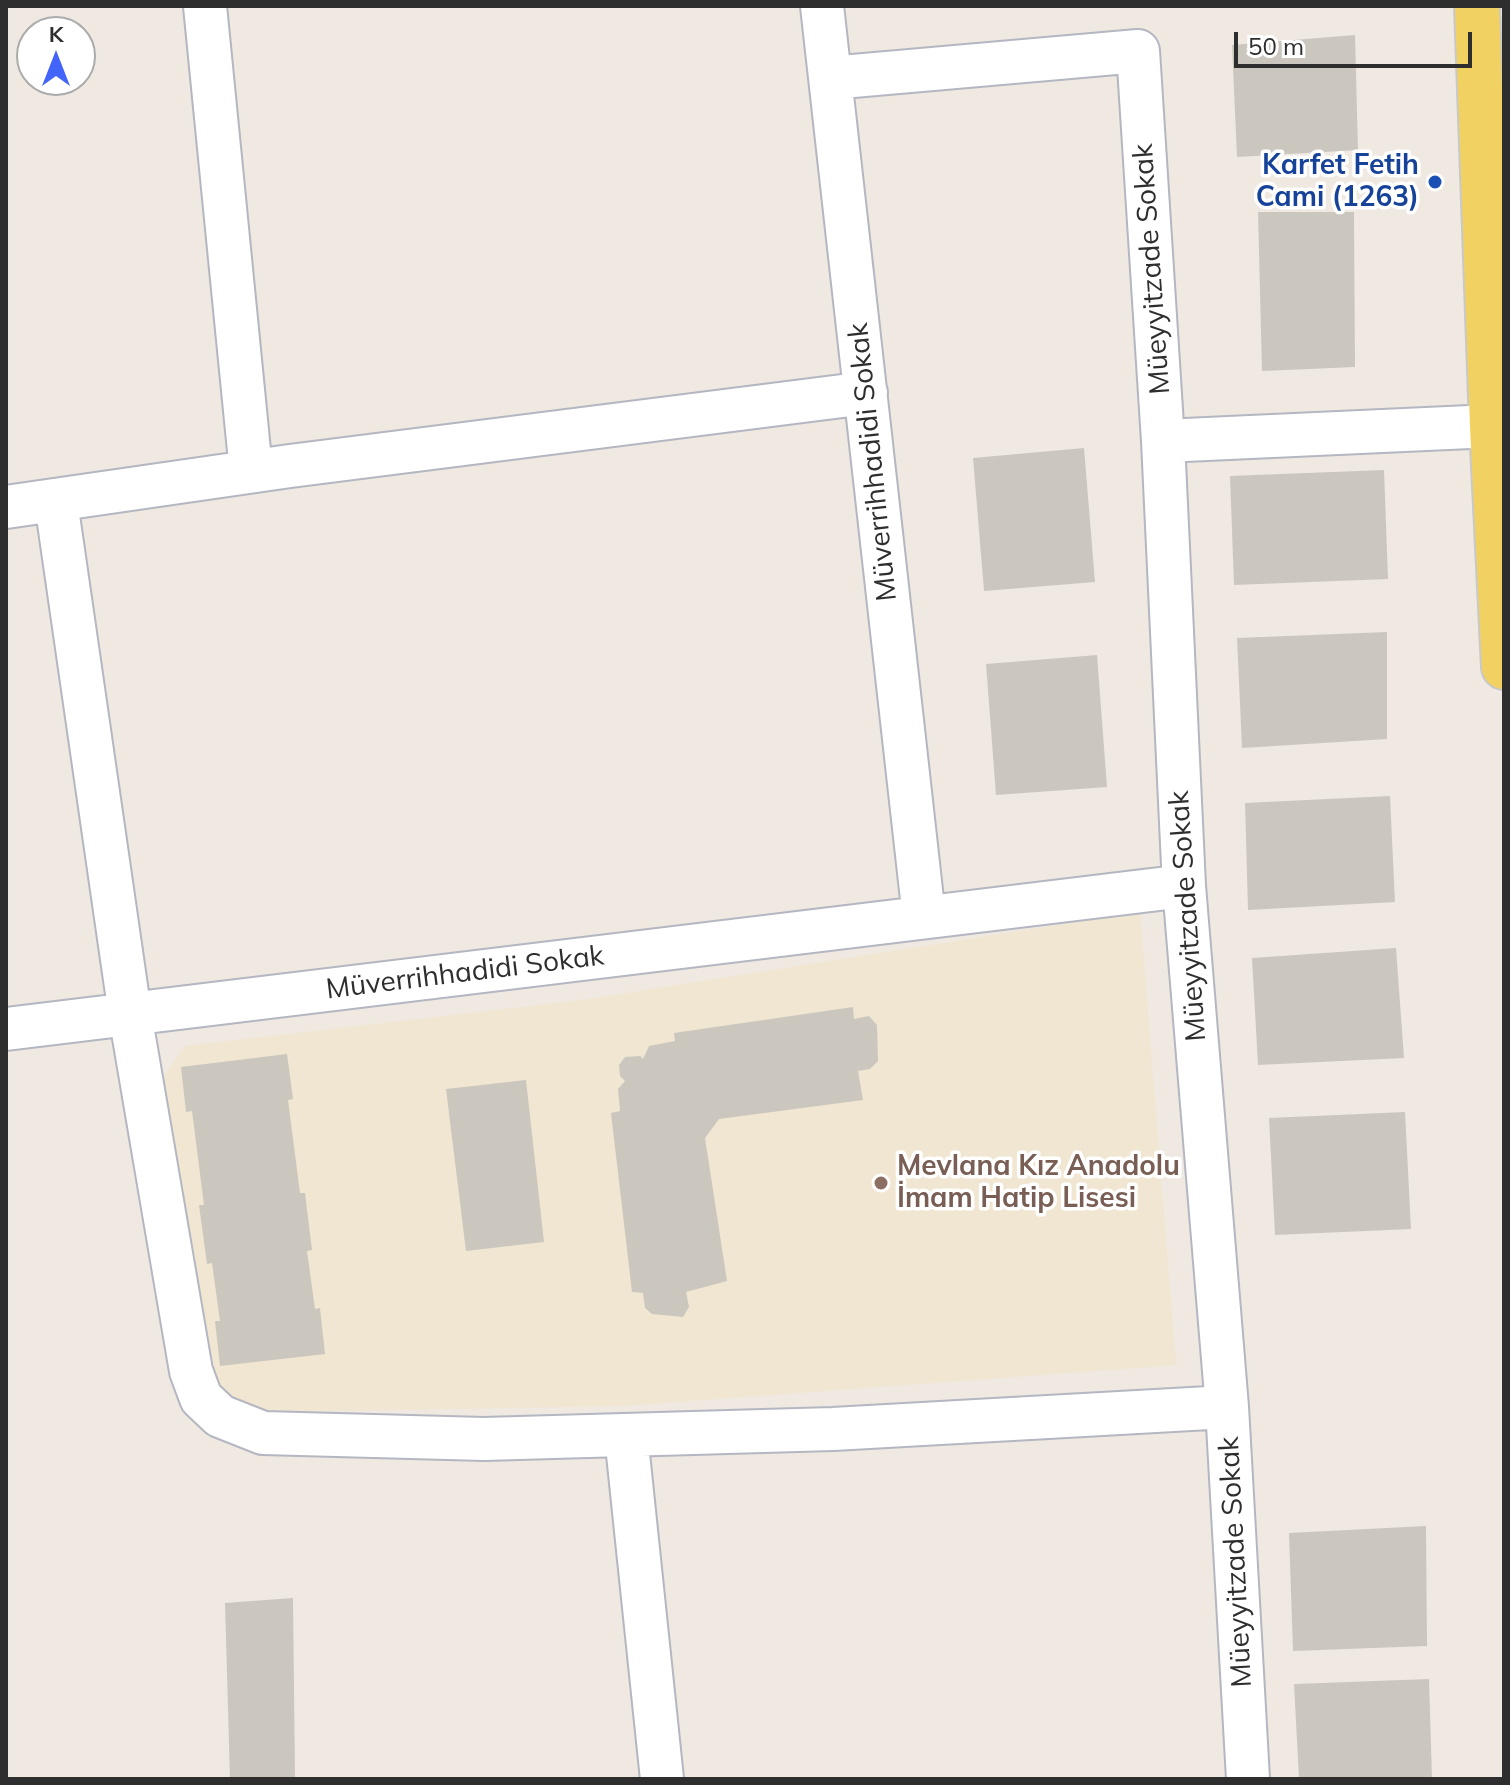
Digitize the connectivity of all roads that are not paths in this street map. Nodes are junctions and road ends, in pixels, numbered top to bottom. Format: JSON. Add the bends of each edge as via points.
{"nodes":[{"id":1,"x":205,"y":6,"type":"edge"},
{"id":2,"x":822,"y":6,"type":"edge"},
{"id":3,"x":1477,"y":6,"type":"edge"},
{"id":4,"x":830,"y":78,"type":"junction"},
{"id":5,"x":866,"y":393,"type":"junction"},
{"id":6,"x":1492,"y":426,"type":"junction"},
{"id":7,"x":1163,"y":441,"type":"junction"},
{"id":8,"x":251,"y":471,"type":"junction"},
{"id":9,"x":56,"y":502,"type":"junction"},
{"id":10,"x":6,"y":507,"type":"edge"},
{"id":11,"x":1504,"y":667,"type":"edge"},
{"id":12,"x":1184,"y":886,"type":"junction"},
{"id":13,"x":924,"y":917,"type":"junction"},
{"id":14,"x":130,"y":1014,"type":"junction"},
{"id":15,"x":6,"y":1029,"type":"edge"},
{"id":16,"x":1227,"y":1407,"type":"junction"},
{"id":17,"x":626,"y":1435,"type":"junction"},
{"id":18,"x":662,"y":1779,"type":"edge"},
{"id":19,"x":1248,"y":1779,"type":"edge"}],
"edges":[{"from":1,"to":8,"type":"street"},
{"from":2,"to":4,"type":"street","name":"Müverrihhadidi Sokak"},
{"from":3,"to":6,"type":"main road"},
{"from":4,"to":5,"type":"street","name":"Müverrihhadidi Sokak"},
{"from":4,"to":7,"type":"street","name":"Müeyyitzade Sokak","via":[[1138,51]]},
{"from":5,"to":8,"type":"street"},
{"from":5,"to":13,"type":"street","name":"Müverrihhadidi Sokak"},
{"from":6,"to":7,"type":"street"},
{"from":6,"to":11,"type":"main road"},
{"from":7,"to":12,"type":"street","name":"Müeyyitzade Sokak"},
{"from":8,"to":9,"type":"street"},
{"from":9,"to":10,"type":"street"},
{"from":9,"to":14,"type":"street"},
{"from":12,"to":13,"type":"street","name":"Müverrihhadidi Sokak"},
{"from":12,"to":16,"type":"street","name":"Müeyyitzade Sokak"},
{"from":13,"to":14,"type":"street","name":"Müverrihhadidi Sokak"},
{"from":14,"to":15,"type":"street","name":"Müverrihhadidi Sokak"},
{"from":14,"to":17,"type":"street","via":[[191,1371],[201,1398],[220,1416],[263,1433],[484,1439]]},
{"from":16,"to":17,"type":"street"},
{"from":16,"to":19,"type":"street","name":"Müeyyitzade Sokak"},
{"from":17,"to":18,"type":"street"}]}
